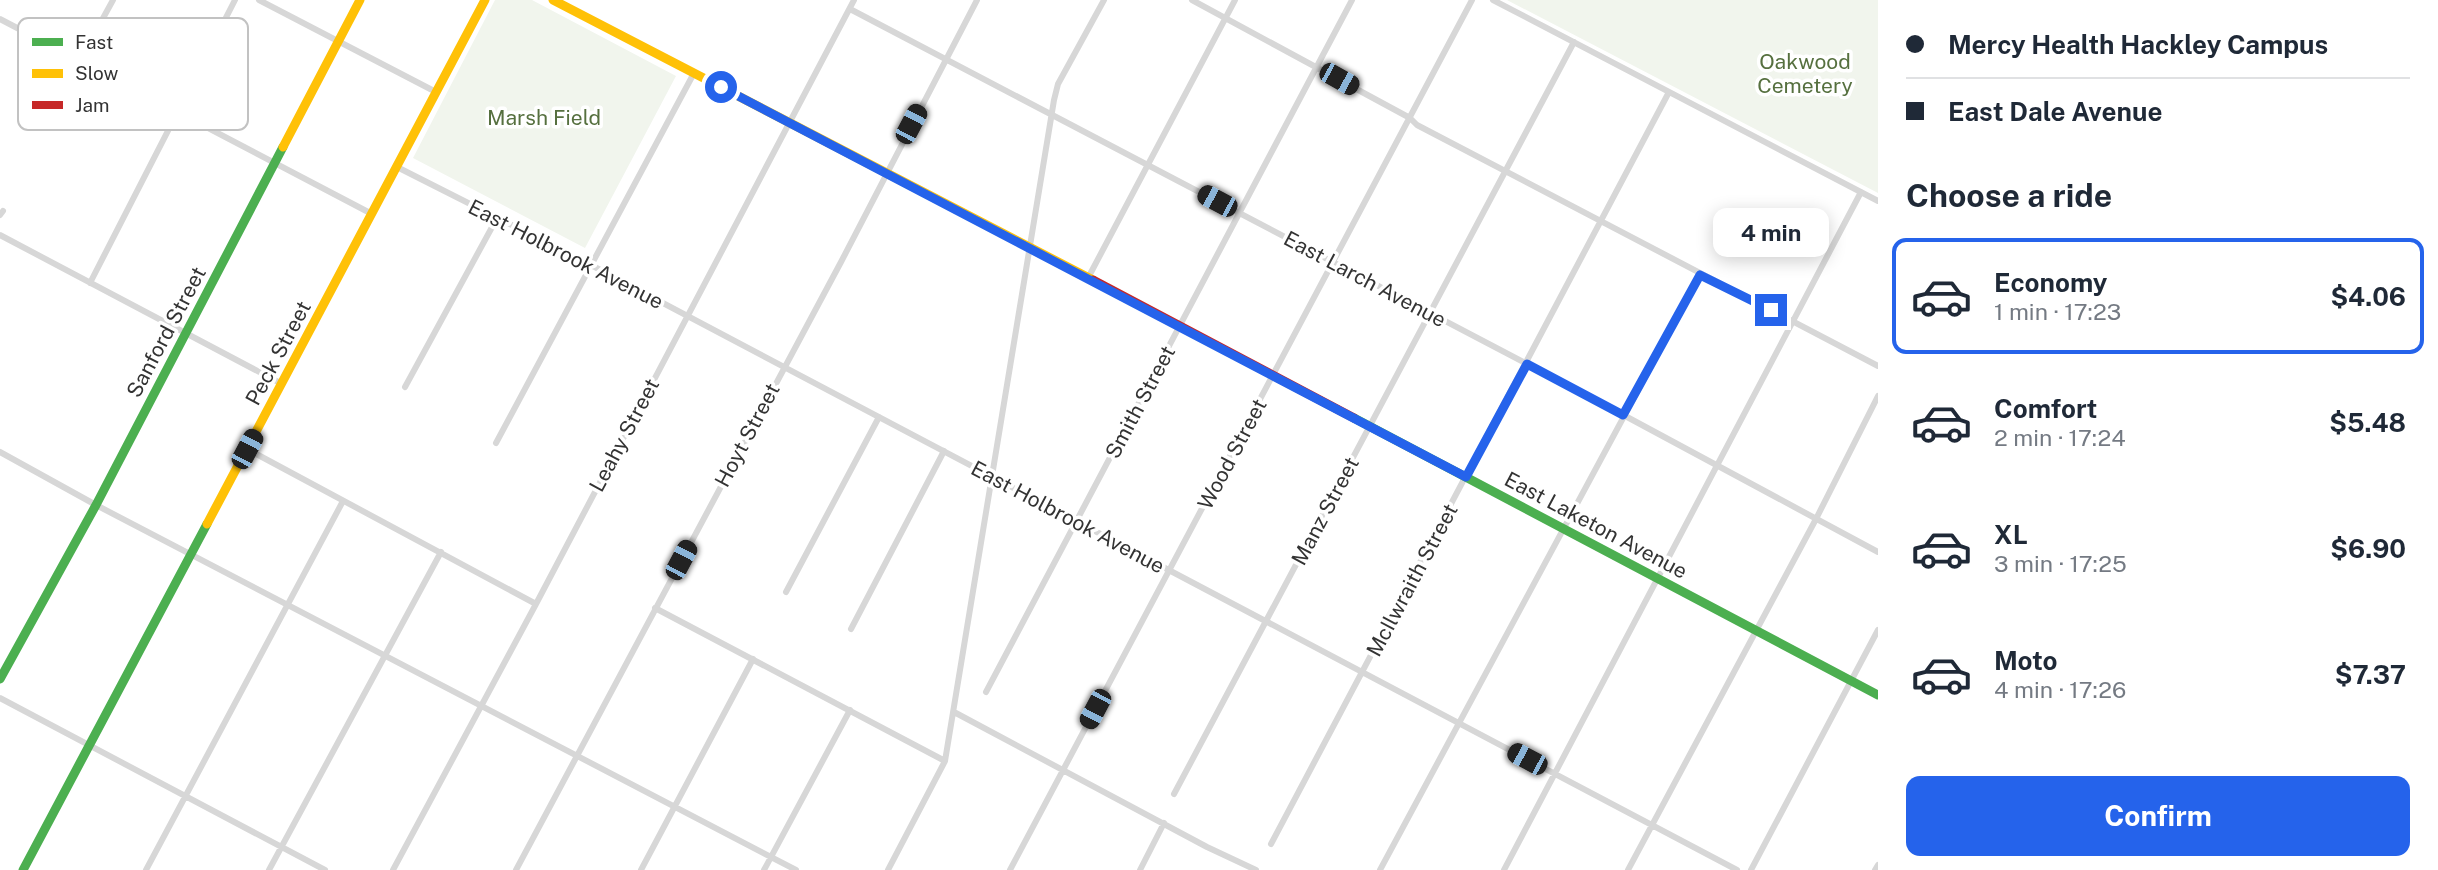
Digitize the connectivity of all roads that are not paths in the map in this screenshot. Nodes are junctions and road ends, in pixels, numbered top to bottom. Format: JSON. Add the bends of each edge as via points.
{"nodes":[{"id":1,"x":113,"y":0,"type":"edge"},
{"id":2,"x":235,"y":0,"type":"edge"},
{"id":3,"x":259,"y":0,"type":"edge"},
{"id":4,"x":360,"y":0,"type":"edge"},
{"id":5,"x":485,"y":0,"type":"edge"},
{"id":6,"x":553,"y":0,"type":"edge"},
{"id":7,"x":854,"y":0,"type":"edge"},
{"id":8,"x":976,"y":0,"type":"edge"},
{"id":9,"x":1104,"y":0,"type":"edge"},
{"id":10,"x":1192,"y":0,"type":"edge"},
{"id":11,"x":1235,"y":0,"type":"edge"},
{"id":12,"x":1352,"y":0,"type":"edge"},
{"id":13,"x":1472,"y":0,"type":"edge"},
{"id":14,"x":1493,"y":0,"type":"edge"},
{"id":15,"x":850,"y":9,"type":"junction"},
{"id":16,"x":103,"y":18,"type":"edge"},
{"id":17,"x":225,"y":18,"type":"edge"},
{"id":18,"x":1225,"y":18,"type":"junction"},
{"id":19,"x":0,"y":19,"type":"edge"},
{"id":20,"x":18,"y":28,"type":"edge"},
{"id":21,"x":1574,"y":42,"type":"junction"},
{"id":22,"x":339,"y":43,"type":"junction"},
{"id":23,"x":946,"y":59,"type":"junction"},
{"id":24,"x":1316,"y":67,"type":"junction"},
{"id":25,"x":694,"y":73,"type":"junction"},
{"id":26,"x":436,"y":92,"type":"junction"},
{"id":27,"x":1669,"y":92,"type":"junction"},
{"id":28,"x":1051,"y":114,"type":"junction"},
{"id":29,"x":1410,"y":118,"type":"junction"},
{"id":30,"x":790,"y":123,"type":"junction"},
{"id":31,"x":166,"y":130,"type":"edge"},
{"id":32,"x":211,"y":130,"type":"edge"},
{"id":33,"x":275,"y":164,"type":"junction"},
{"id":34,"x":1148,"y":164,"type":"junction"},
{"id":35,"x":397,"y":167,"type":"junction"},
{"id":36,"x":886,"y":171,"type":"junction"},
{"id":37,"x":1506,"y":171,"type":"junction"},
{"id":38,"x":1861,"y":192,"type":"junction"},
{"id":39,"x":1878,"y":201,"type":"edge"},
{"id":40,"x":1239,"y":213,"type":"junction"},
{"id":41,"x":372,"y":214,"type":"junction"},
{"id":42,"x":497,"y":218,"type":"junction"},
{"id":43,"x":1602,"y":222,"type":"junction"},
{"id":44,"x":0,"y":235,"type":"edge"},
{"id":45,"x":1029,"y":247,"type":"junction"},
{"id":46,"x":1334,"y":262,"type":"junction"},
{"id":47,"x":591,"y":265,"type":"junction"},
{"id":48,"x":1700,"y":275,"type":"junction"},
{"id":49,"x":1088,"y":278,"type":"junction"},
{"id":50,"x":90,"y":283,"type":"junction"},
{"id":51,"x":1430,"y":313,"type":"junction"},
{"id":52,"x":687,"y":316,"type":"junction"},
{"id":53,"x":1794,"y":321,"type":"junction"},
{"id":54,"x":1179,"y":326,"type":"junction"},
{"id":55,"x":185,"y":333,"type":"junction"},
{"id":56,"x":1527,"y":364,"type":"junction"},
{"id":57,"x":1878,"y":366,"type":"edge"},
{"id":58,"x":783,"y":368,"type":"junction"},
{"id":59,"x":1274,"y":376,"type":"junction"},
{"id":60,"x":282,"y":384,"type":"junction"},
{"id":61,"x":405,"y":387,"type":"dead end"},
{"id":62,"x":1878,"y":397,"type":"edge"},
{"id":63,"x":1623,"y":415,"type":"junction"},
{"id":64,"x":879,"y":417,"type":"junction"},
{"id":65,"x":1370,"y":426,"type":"junction"},
{"id":66,"x":496,"y":443,"type":"dead end"},
{"id":67,"x":247,"y":449,"type":"junction"},
{"id":68,"x":944,"y":451,"type":"junction"},
{"id":69,"x":0,"y":452,"type":"edge"},
{"id":70,"x":1718,"y":466,"type":"junction"},
{"id":71,"x":991,"y":476,"type":"junction"},
{"id":72,"x":1466,"y":477,"type":"junction"},
{"id":73,"x":343,"y":500,"type":"junction"},
{"id":74,"x":96,"y":505,"type":"junction"},
{"id":75,"x":1816,"y":519,"type":"junction"},
{"id":76,"x":1076,"y":521,"type":"junction"},
{"id":77,"x":1564,"y":528,"type":"junction"},
{"id":78,"x":441,"y":552,"type":"junction"},
{"id":79,"x":1878,"y":552,"type":"edge"},
{"id":80,"x":191,"y":554,"type":"junction"},
{"id":81,"x":1170,"y":571,"type":"junction"},
{"id":82,"x":1659,"y":579,"type":"junction"},
{"id":83,"x":786,"y":592,"type":"dead end"},
{"id":84,"x":536,"y":604,"type":"junction"},
{"id":85,"x":289,"y":606,"type":"junction"},
{"id":86,"x":655,"y":608,"type":"junction"},
{"id":87,"x":1266,"y":621,"type":"junction"},
{"id":88,"x":851,"y":629,"type":"dead end"},
{"id":89,"x":1756,"y":630,"type":"junction"},
{"id":90,"x":1878,"y":630,"type":"edge"},
{"id":91,"x":385,"y":655,"type":"junction"},
{"id":92,"x":753,"y":659,"type":"junction"},
{"id":93,"x":1362,"y":672,"type":"junction"},
{"id":94,"x":0,"y":679,"type":"edge"},
{"id":95,"x":1852,"y":681,"type":"junction"},
{"id":96,"x":986,"y":692,"type":"dead end"},
{"id":97,"x":1878,"y":695,"type":"edge"},
{"id":98,"x":0,"y":698,"type":"edge"},
{"id":99,"x":481,"y":705,"type":"junction"},
{"id":100,"x":850,"y":710,"type":"junction"},
{"id":101,"x":954,"y":712,"type":"junction"},
{"id":102,"x":1459,"y":724,"type":"junction"},
{"id":103,"x":89,"y":746,"type":"junction"},
{"id":104,"x":578,"y":755,"type":"junction"},
{"id":105,"x":946,"y":761,"type":"junction"},
{"id":106,"x":1062,"y":769,"type":"junction"},
{"id":107,"x":1555,"y":774,"type":"junction"},
{"id":108,"x":1174,"y":794,"type":"dead end"},
{"id":109,"x":185,"y":797,"type":"junction"},
{"id":110,"x":675,"y":806,"type":"junction"},
{"id":111,"x":1164,"y":824,"type":"junction"},
{"id":112,"x":1652,"y":825,"type":"junction"},
{"id":113,"x":1271,"y":844,"type":"dead end"},
{"id":114,"x":281,"y":846,"type":"junction"},
{"id":115,"x":771,"y":857,"type":"junction"},
{"id":116,"x":1878,"y":865,"type":"edge"},
{"id":117,"x":23,"y":870,"type":"edge"},
{"id":118,"x":146,"y":870,"type":"edge"},
{"id":119,"x":269,"y":870,"type":"edge"},
{"id":120,"x":325,"y":870,"type":"edge"},
{"id":121,"x":393,"y":870,"type":"edge"},
{"id":122,"x":516,"y":870,"type":"edge"},
{"id":123,"x":641,"y":870,"type":"edge"},
{"id":124,"x":764,"y":870,"type":"edge"},
{"id":125,"x":796,"y":870,"type":"edge"},
{"id":126,"x":888,"y":870,"type":"edge"},
{"id":127,"x":1010,"y":870,"type":"edge"},
{"id":128,"x":1140,"y":870,"type":"edge"},
{"id":129,"x":1256,"y":870,"type":"edge"},
{"id":130,"x":1380,"y":870,"type":"edge"},
{"id":131,"x":1504,"y":870,"type":"edge"},
{"id":132,"x":1628,"y":870,"type":"edge"},
{"id":133,"x":1737,"y":870,"type":"edge"},
{"id":134,"x":1751,"y":870,"type":"edge"},
{"id":135,"x":1875,"y":870,"type":"edge"}],
"edges":[{"from":1,"to":16,"type":"street"},
{"from":2,"to":17,"type":"street"},
{"from":3,"to":22,"type":"street"},
{"from":4,"to":22,"type":"street","name":"Sanford Street"},
{"from":5,"to":26,"type":"street","name":"Peck Street"},
{"from":6,"to":25,"type":"street","name":"East Laketon Avenue"},
{"from":7,"to":15,"type":"street","name":"Leahy Street"},
{"from":8,"to":23,"type":"street","name":"Hoyt Street"},
{"from":9,"to":28,"type":"street","via":[[1058,84]]},
{"from":10,"to":18,"type":"street"},
{"from":11,"to":18,"type":"street"},
{"from":12,"to":24,"type":"street","name":"Smith Street"},
{"from":13,"to":29,"type":"street","name":"Wood Street"},
{"from":14,"to":21,"type":"street"},
{"from":15,"to":23,"type":"street","name":"East Larch Avenue"},
{"from":15,"to":30,"type":"street","name":"Leahy Street"},
{"from":18,"to":24,"type":"street"},
{"from":18,"to":34,"type":"street"},
{"from":19,"to":20,"type":"street"},
{"from":21,"to":27,"type":"street"},
{"from":21,"to":37,"type":"street","name":"Manz Street"},
{"from":22,"to":26,"type":"street"},
{"from":22,"to":33,"type":"street","name":"Sanford Street"},
{"from":23,"to":28,"type":"street","name":"East Larch Avenue"},
{"from":23,"to":36,"type":"street","name":"Hoyt Street"},
{"from":24,"to":29,"type":"street"},
{"from":24,"to":40,"type":"street","name":"Smith Street"},
{"from":25,"to":30,"type":"street","name":"East Laketon Avenue"},
{"from":25,"to":47,"type":"street"},
{"from":26,"to":35,"type":"street","name":"Peck Street"},
{"from":27,"to":38,"type":"street"},
{"from":27,"to":43,"type":"street","name":"McIlwraith Street"},
{"from":28,"to":34,"type":"street","name":"East Larch Avenue"},
{"from":28,"to":45,"type":"street"},
{"from":29,"to":37,"type":"street"},
{"from":29,"to":46,"type":"street","name":"Wood Street"},
{"from":30,"to":36,"type":"street","name":"East Laketon Avenue"},
{"from":30,"to":52,"type":"street","name":"Leahy Street"},
{"from":31,"to":50,"type":"street"},
{"from":32,"to":33,"type":"street"},
{"from":33,"to":41,"type":"street"},
{"from":33,"to":55,"type":"street","name":"Sanford Street"},
{"from":34,"to":40,"type":"street","name":"East Larch Avenue"},
{"from":34,"to":49,"type":"street"},
{"from":35,"to":41,"type":"street","name":"Peck Street"},
{"from":35,"to":42,"type":"street","name":"East Holbrook Avenue"},
{"from":36,"to":45,"type":"street","name":"East Laketon Avenue"},
{"from":36,"to":58,"type":"street","name":"Hoyt Street"},
{"from":37,"to":43,"type":"street"},
{"from":37,"to":51,"type":"street","name":"Manz Street"},
{"from":38,"to":39,"type":"street"},
{"from":38,"to":53,"type":"street"},
{"from":40,"to":46,"type":"street","name":"East Larch Avenue"},
{"from":40,"to":54,"type":"street","name":"Smith Street"},
{"from":41,"to":60,"type":"street","name":"Peck Street"},
{"from":42,"to":47,"type":"street","name":"East Holbrook Avenue"},
{"from":42,"to":61,"type":"street"},
{"from":43,"to":48,"type":"street"},
{"from":43,"to":56,"type":"street","name":"McIlwraith Street"},
{"from":44,"to":50,"type":"street"},
{"from":45,"to":49,"type":"street","name":"East Laketon Avenue"},
{"from":45,"to":71,"type":"street"},
{"from":46,"to":51,"type":"street","name":"East Larch Avenue"},
{"from":46,"to":59,"type":"street","name":"Wood Street"},
{"from":47,"to":52,"type":"street","name":"East Holbrook Avenue"},
{"from":47,"to":66,"type":"street"},
{"from":48,"to":53,"type":"street"},
{"from":48,"to":63,"type":"street"},
{"from":49,"to":54,"type":"street","name":"East Laketon Avenue"},
{"from":50,"to":55,"type":"street"},
{"from":51,"to":56,"type":"street","name":"East Larch Avenue"},
{"from":51,"to":65,"type":"street","name":"Manz Street"},
{"from":52,"to":58,"type":"street","name":"East Holbrook Avenue"},
{"from":52,"to":84,"type":"street","name":"Leahy Street"},
{"from":53,"to":57,"type":"street"},
{"from":53,"to":70,"type":"street"},
{"from":54,"to":59,"type":"street","name":"East Laketon Avenue"},
{"from":54,"to":76,"type":"street","name":"Smith Street"},
{"from":55,"to":60,"type":"street"},
{"from":55,"to":74,"type":"street","name":"Sanford Street"},
{"from":56,"to":63,"type":"street","name":"East Larch Avenue"},
{"from":56,"to":72,"type":"street","name":"McIlwraith Street"},
{"from":58,"to":64,"type":"street","name":"East Holbrook Avenue"},
{"from":58,"to":86,"type":"street","name":"Hoyt Street"},
{"from":59,"to":65,"type":"street","name":"East Laketon Avenue"},
{"from":59,"to":81,"type":"street","name":"Wood Street"},
{"from":60,"to":67,"type":"street","name":"Peck Street"},
{"from":62,"to":75,"type":"street"},
{"from":63,"to":70,"type":"street","name":"East Larch Avenue"},
{"from":63,"to":77,"type":"street"},
{"from":64,"to":68,"type":"street","name":"East Holbrook Avenue"},
{"from":64,"to":83,"type":"street"},
{"from":65,"to":72,"type":"street","name":"East Laketon Avenue"},
{"from":65,"to":87,"type":"street","name":"Manz Street"},
{"from":67,"to":73,"type":"street"},
{"from":67,"to":80,"type":"street","name":"Peck Street"},
{"from":68,"to":71,"type":"street","name":"East Holbrook Avenue"},
{"from":68,"to":88,"type":"street"},
{"from":69,"to":74,"type":"street"},
{"from":70,"to":75,"type":"street","name":"East Larch Avenue"},
{"from":70,"to":82,"type":"street"},
{"from":71,"to":76,"type":"street","name":"East Holbrook Avenue"},
{"from":71,"to":101,"type":"street"},
{"from":72,"to":77,"type":"street","name":"East Laketon Avenue"},
{"from":72,"to":93,"type":"street","name":"McIlwraith Street"},
{"from":73,"to":78,"type":"street"},
{"from":73,"to":85,"type":"street"},
{"from":74,"to":80,"type":"street"},
{"from":74,"to":94,"type":"street","name":"Sanford Street"},
{"from":75,"to":79,"type":"street","name":"East Larch Avenue"},
{"from":75,"to":89,"type":"street"},
{"from":76,"to":81,"type":"street","name":"East Holbrook Avenue"},
{"from":76,"to":96,"type":"street","name":"Smith Street"},
{"from":77,"to":82,"type":"street","name":"East Laketon Avenue"},
{"from":77,"to":102,"type":"street"},
{"from":78,"to":84,"type":"street"},
{"from":78,"to":91,"type":"street"},
{"from":80,"to":85,"type":"street"},
{"from":80,"to":103,"type":"street","name":"Peck Street"},
{"from":81,"to":87,"type":"street","name":"East Holbrook Avenue"},
{"from":81,"to":106,"type":"street","name":"Wood Street"},
{"from":82,"to":89,"type":"street","name":"East Laketon Avenue"},
{"from":82,"to":107,"type":"street"},
{"from":84,"to":99,"type":"street","name":"Leahy Street"},
{"from":85,"to":91,"type":"street"},
{"from":85,"to":109,"type":"street"},
{"from":86,"to":92,"type":"street"},
{"from":86,"to":104,"type":"street","name":"Hoyt Street"},
{"from":87,"to":93,"type":"street","name":"East Holbrook Avenue"},
{"from":87,"to":108,"type":"street","name":"Manz Street"},
{"from":89,"to":95,"type":"street","name":"East Laketon Avenue"},
{"from":89,"to":112,"type":"street"},
{"from":90,"to":95,"type":"street"},
{"from":91,"to":99,"type":"street"},
{"from":91,"to":114,"type":"street"},
{"from":92,"to":100,"type":"street"},
{"from":92,"to":110,"type":"street"},
{"from":93,"to":102,"type":"street","name":"East Holbrook Avenue"},
{"from":93,"to":113,"type":"street","name":"McIlwraith Street"},
{"from":95,"to":97,"type":"street","name":"East Laketon Avenue"},
{"from":95,"to":134,"type":"street"},
{"from":98,"to":103,"type":"street"},
{"from":99,"to":104,"type":"street"},
{"from":99,"to":121,"type":"street","name":"Leahy Street"},
{"from":100,"to":105,"type":"street"},
{"from":100,"to":115,"type":"street"},
{"from":101,"to":105,"type":"street"},
{"from":101,"to":106,"type":"street"},
{"from":102,"to":107,"type":"street","name":"East Holbrook Avenue"},
{"from":102,"to":130,"type":"street"},
{"from":103,"to":109,"type":"street"},
{"from":103,"to":117,"type":"street","name":"Peck Street"},
{"from":104,"to":110,"type":"street"},
{"from":104,"to":122,"type":"street","name":"Hoyt Street"},
{"from":105,"to":126,"type":"street"},
{"from":106,"to":111,"type":"street"},
{"from":106,"to":127,"type":"street","name":"Wood Street"},
{"from":107,"to":112,"type":"street","name":"East Holbrook Avenue"},
{"from":107,"to":131,"type":"street"},
{"from":109,"to":114,"type":"street"},
{"from":109,"to":118,"type":"street"},
{"from":110,"to":115,"type":"street"},
{"from":110,"to":123,"type":"street"},
{"from":111,"to":128,"type":"street"},
{"from":111,"to":129,"type":"street"},
{"from":112,"to":132,"type":"street"},
{"from":112,"to":133,"type":"street","name":"East Holbrook Avenue"},
{"from":114,"to":119,"type":"street"},
{"from":114,"to":120,"type":"street"},
{"from":115,"to":124,"type":"street"},
{"from":115,"to":125,"type":"street"},
{"from":116,"to":135,"type":"street"}]}
